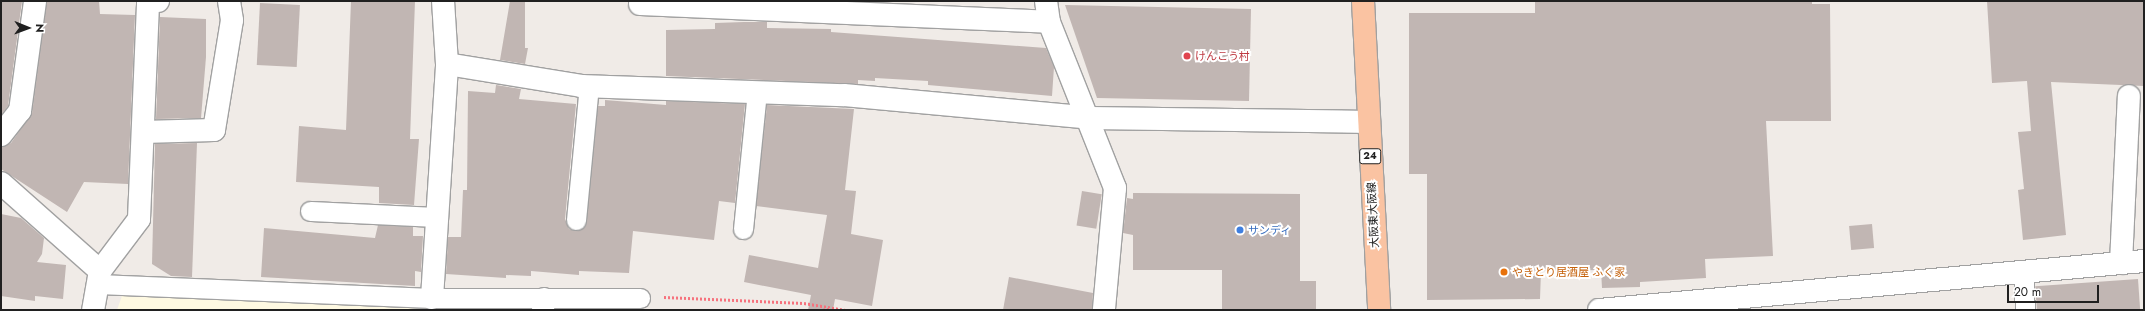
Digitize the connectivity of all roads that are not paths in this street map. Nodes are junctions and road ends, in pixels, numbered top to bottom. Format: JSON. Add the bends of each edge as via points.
{"nodes":[{"id":1,"x":35,"y":1,"type":"edge"},
{"id":2,"x":158,"y":1,"type":"edge"},
{"id":3,"x":229,"y":1,"type":"edge"},
{"id":4,"x":443,"y":1,"type":"edge"},
{"id":5,"x":1046,"y":1,"type":"edge"},
{"id":6,"x":1363,"y":1,"type":"edge"},
{"id":7,"x":640,"y":4,"type":"dead end"},
{"id":8,"x":1049,"y":22,"type":"junction"},
{"id":9,"x":447,"y":64,"type":"junction"},
{"id":10,"x":589,"y":86,"type":"junction"},
{"id":11,"x":757,"y":92,"type":"junction"},
{"id":12,"x":2129,"y":96,"type":"dead end"},
{"id":13,"x":1090,"y":118,"type":"junction"},
{"id":14,"x":1368,"y":122,"type":"junction"},
{"id":15,"x":143,"y":132,"type":"junction"},
{"id":16,"x":1,"y":135,"type":"edge"},
{"id":17,"x":1,"y":183,"type":"edge"},
{"id":18,"x":310,"y":211,"type":"dead end"},
{"id":19,"x":437,"y":217,"type":"junction"},
{"id":20,"x":576,"y":220,"type":"dead end"},
{"id":21,"x":743,"y":229,"type":"dead end"},
{"id":22,"x":2144,"y":261,"type":"edge"},
{"id":23,"x":2121,"y":263,"type":"junction"},
{"id":24,"x":2023,"y":272,"type":"junction"},
{"id":25,"x":99,"y":277,"type":"junction"},
{"id":26,"x":432,"y":298,"type":"junction"},
{"id":27,"x":640,"y":298,"type":"road end"},
{"id":28,"x":544,"y":304,"type":"edge"},
{"id":29,"x":93,"y":310,"type":"edge"},
{"id":30,"x":1104,"y":310,"type":"edge"},
{"id":31,"x":1379,"y":310,"type":"edge"},
{"id":32,"x":1599,"y":310,"type":"edge"},
{"id":33,"x":2025,"y":310,"type":"edge"}],
"edges":[{"from":1,"to":16,"type":"street","via":[[20,111]]},
{"from":2,"to":15,"type":"street","via":[[148,2]]},
{"from":3,"to":15,"type":"street","via":[[232,20],[214,130]]},
{"from":4,"to":9,"type":"street"},
{"from":5,"to":8,"type":"street"},
{"from":6,"to":14,"type":"main road","name":"大阪東大阪線","number":"24"},
{"from":7,"to":8,"type":"street"},
{"from":8,"to":13,"type":"street"},
{"from":9,"to":10,"type":"street"},
{"from":9,"to":19,"type":"street"},
{"from":10,"to":11,"type":"street"},
{"from":10,"to":20,"type":"lane"},
{"from":11,"to":13,"type":"street","via":[[844,95]]},
{"from":11,"to":21,"type":"lane"},
{"from":12,"to":23,"type":"street"},
{"from":13,"to":14,"type":"street"},
{"from":13,"to":30,"type":"street","via":[[1115,188]]},
{"from":14,"to":31,"type":"main road","name":"大阪東大阪線","number":"24"},
{"from":15,"to":25,"type":"street","via":[[139,219]]},
{"from":17,"to":25,"type":"street"},
{"from":18,"to":19,"type":"lane"},
{"from":19,"to":26,"type":"street"},
{"from":22,"to":23,"type":"street"},
{"from":23,"to":24,"type":"street"},
{"from":24,"to":32,"type":"street"},
{"from":24,"to":33,"type":"lane"},
{"from":25,"to":26,"type":"lane"},
{"from":25,"to":29,"type":"street"},
{"from":26,"to":28,"type":"lane"},
{"from":27,"to":28,"type":"lane"}]}
